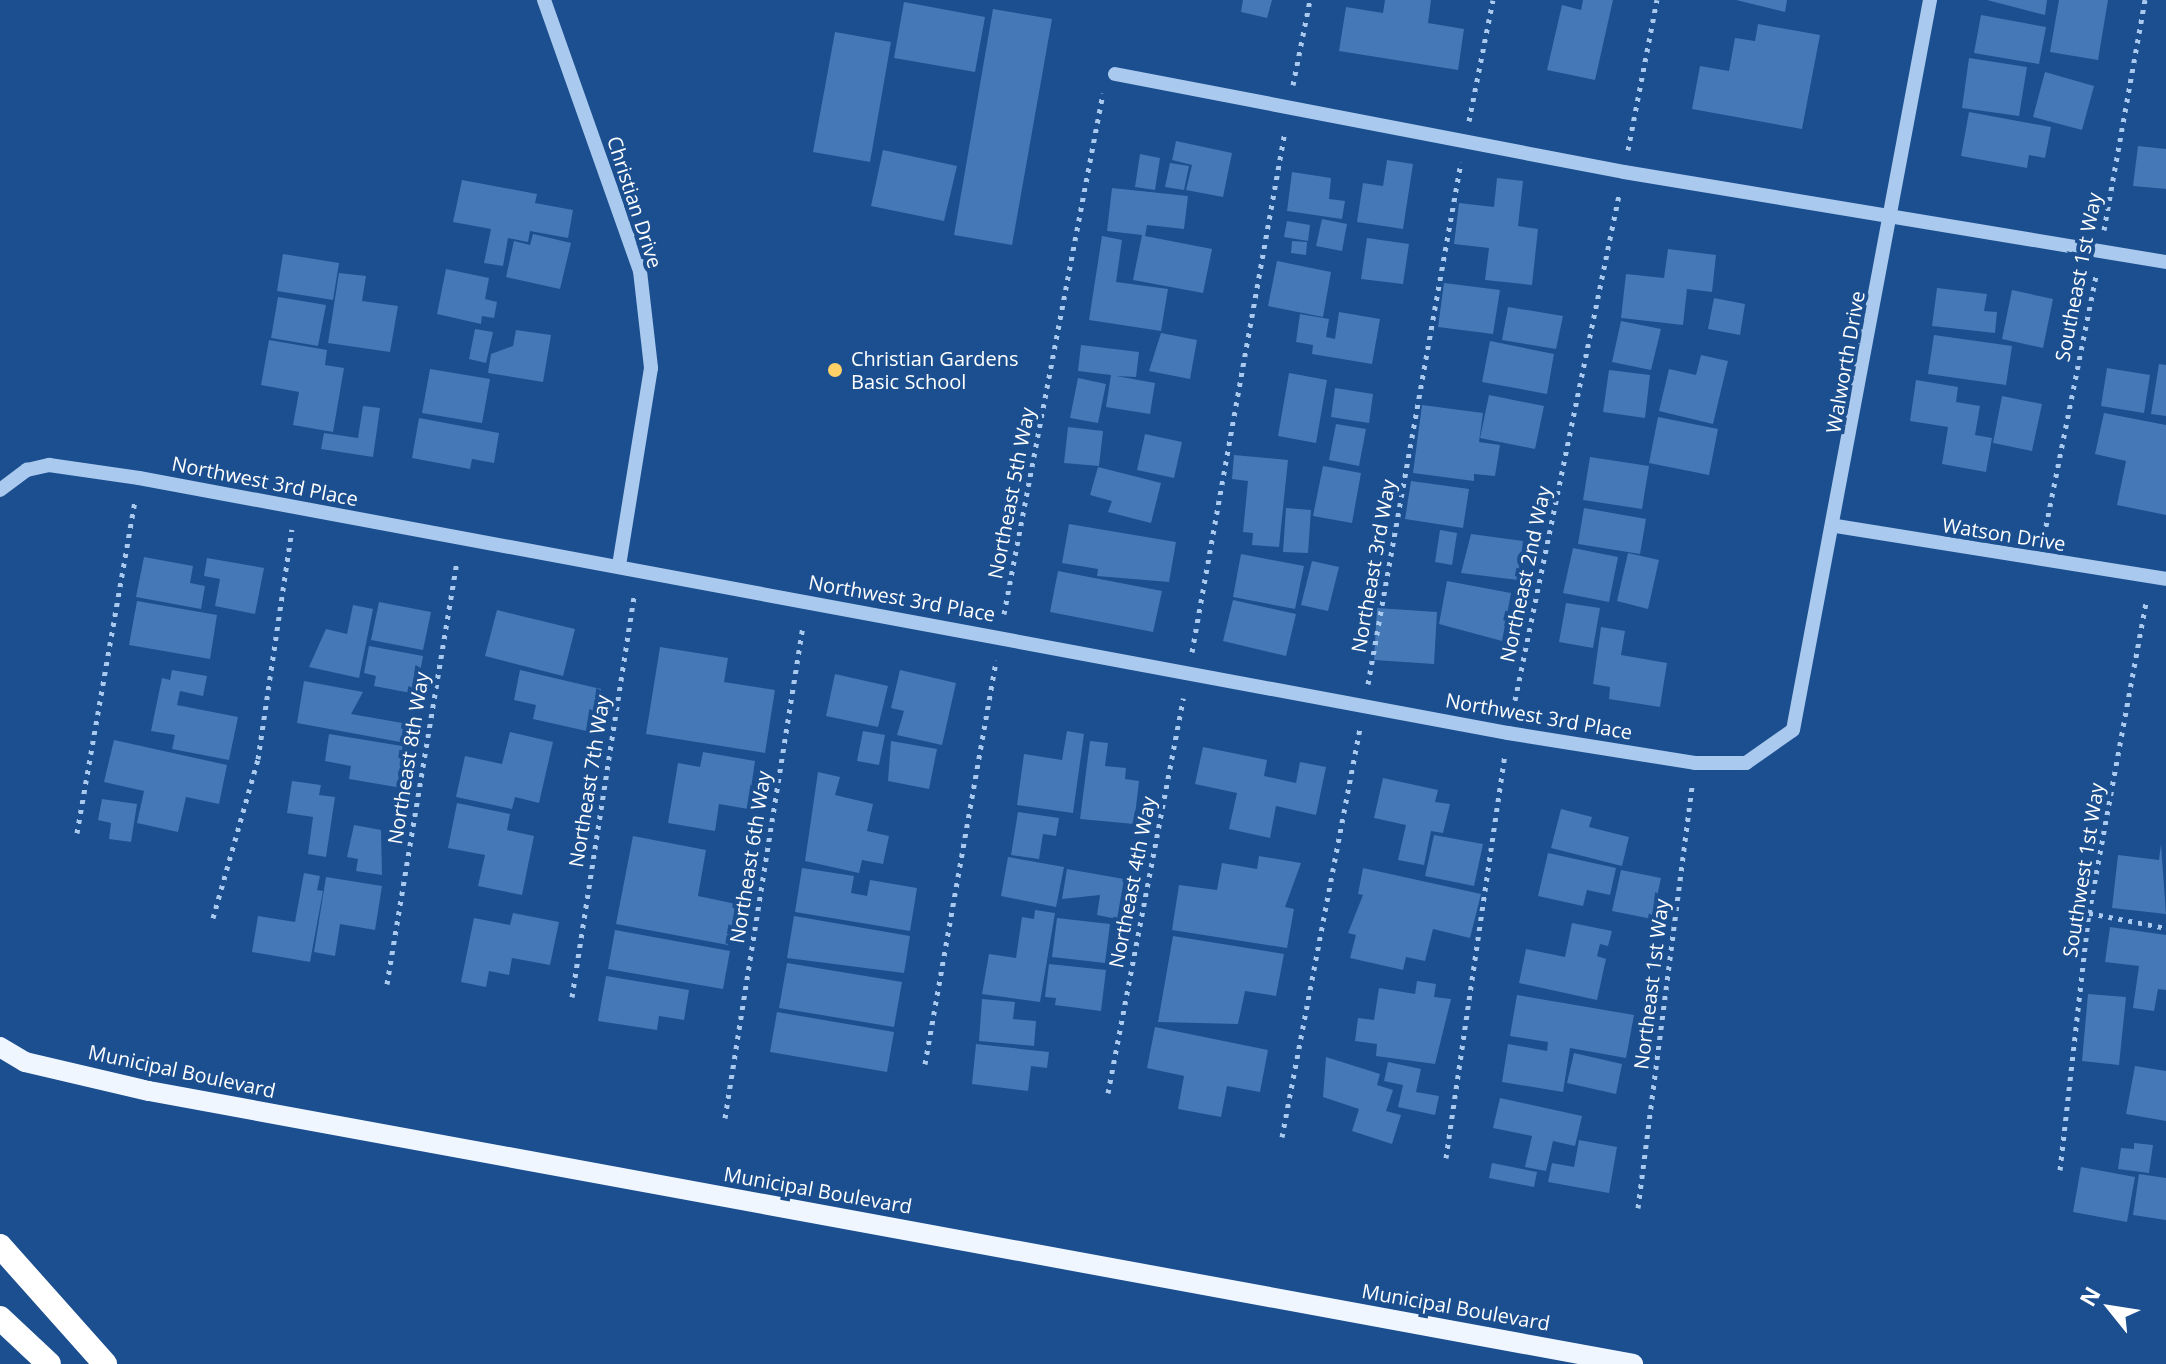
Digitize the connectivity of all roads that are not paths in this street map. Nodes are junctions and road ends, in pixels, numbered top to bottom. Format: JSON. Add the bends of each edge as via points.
{"nodes":[{"id":1,"x":544,"y":0,"type":"edge"},
{"id":2,"x":1930,"y":0,"type":"edge"},
{"id":3,"x":1115,"y":74,"type":"road end"},
{"id":4,"x":1892,"y":211,"type":"junction"},
{"id":5,"x":2166,"y":262,"type":"edge"},
{"id":6,"x":0,"y":490,"type":"edge"},
{"id":7,"x":1836,"y":526,"type":"junction"},
{"id":8,"x":619,"y":566,"type":"junction"},
{"id":9,"x":2166,"y":579,"type":"edge"},
{"id":10,"x":1793,"y":730,"type":"joint"},
{"id":11,"x":0,"y":1047,"type":"edge"},
{"id":12,"x":0,"y":1246,"type":"edge"},
{"id":13,"x":0,"y":1318,"type":"edge"},
{"id":14,"x":49,"y":1364,"type":"edge"},
{"id":15,"x":105,"y":1364,"type":"edge"},
{"id":16,"x":1633,"y":1364,"type":"edge"}],
"edges":[{"from":1,"to":8,"type":"street","name":"Christian Drive","via":[[640,271],[651,368]]},
{"from":2,"to":4,"type":"street","name":"Walworth Drive"},
{"from":3,"to":4,"type":"street","via":[[1624,172]]},
{"from":4,"to":5,"type":"street"},
{"from":4,"to":7,"type":"street","name":"Walworth Drive"},
{"from":6,"to":8,"type":"street","name":"Northwest 3rd Place","via":[[27,470],[49,465]]},
{"from":7,"to":9,"type":"street","name":"Watson Drive"},
{"from":7,"to":10,"type":"street","name":"Walworth Drive"},
{"from":8,"to":10,"type":"street","name":"Northwest 3rd Place","via":[[1187,676],[1695,763],[1746,763]]},
{"from":11,"to":16,"type":"main road","name":"Municipal Boulevard","via":[[25,1062],[164,1094]]},
{"from":12,"to":15,"type":"highway"},
{"from":13,"to":14,"type":"highway"}]}
